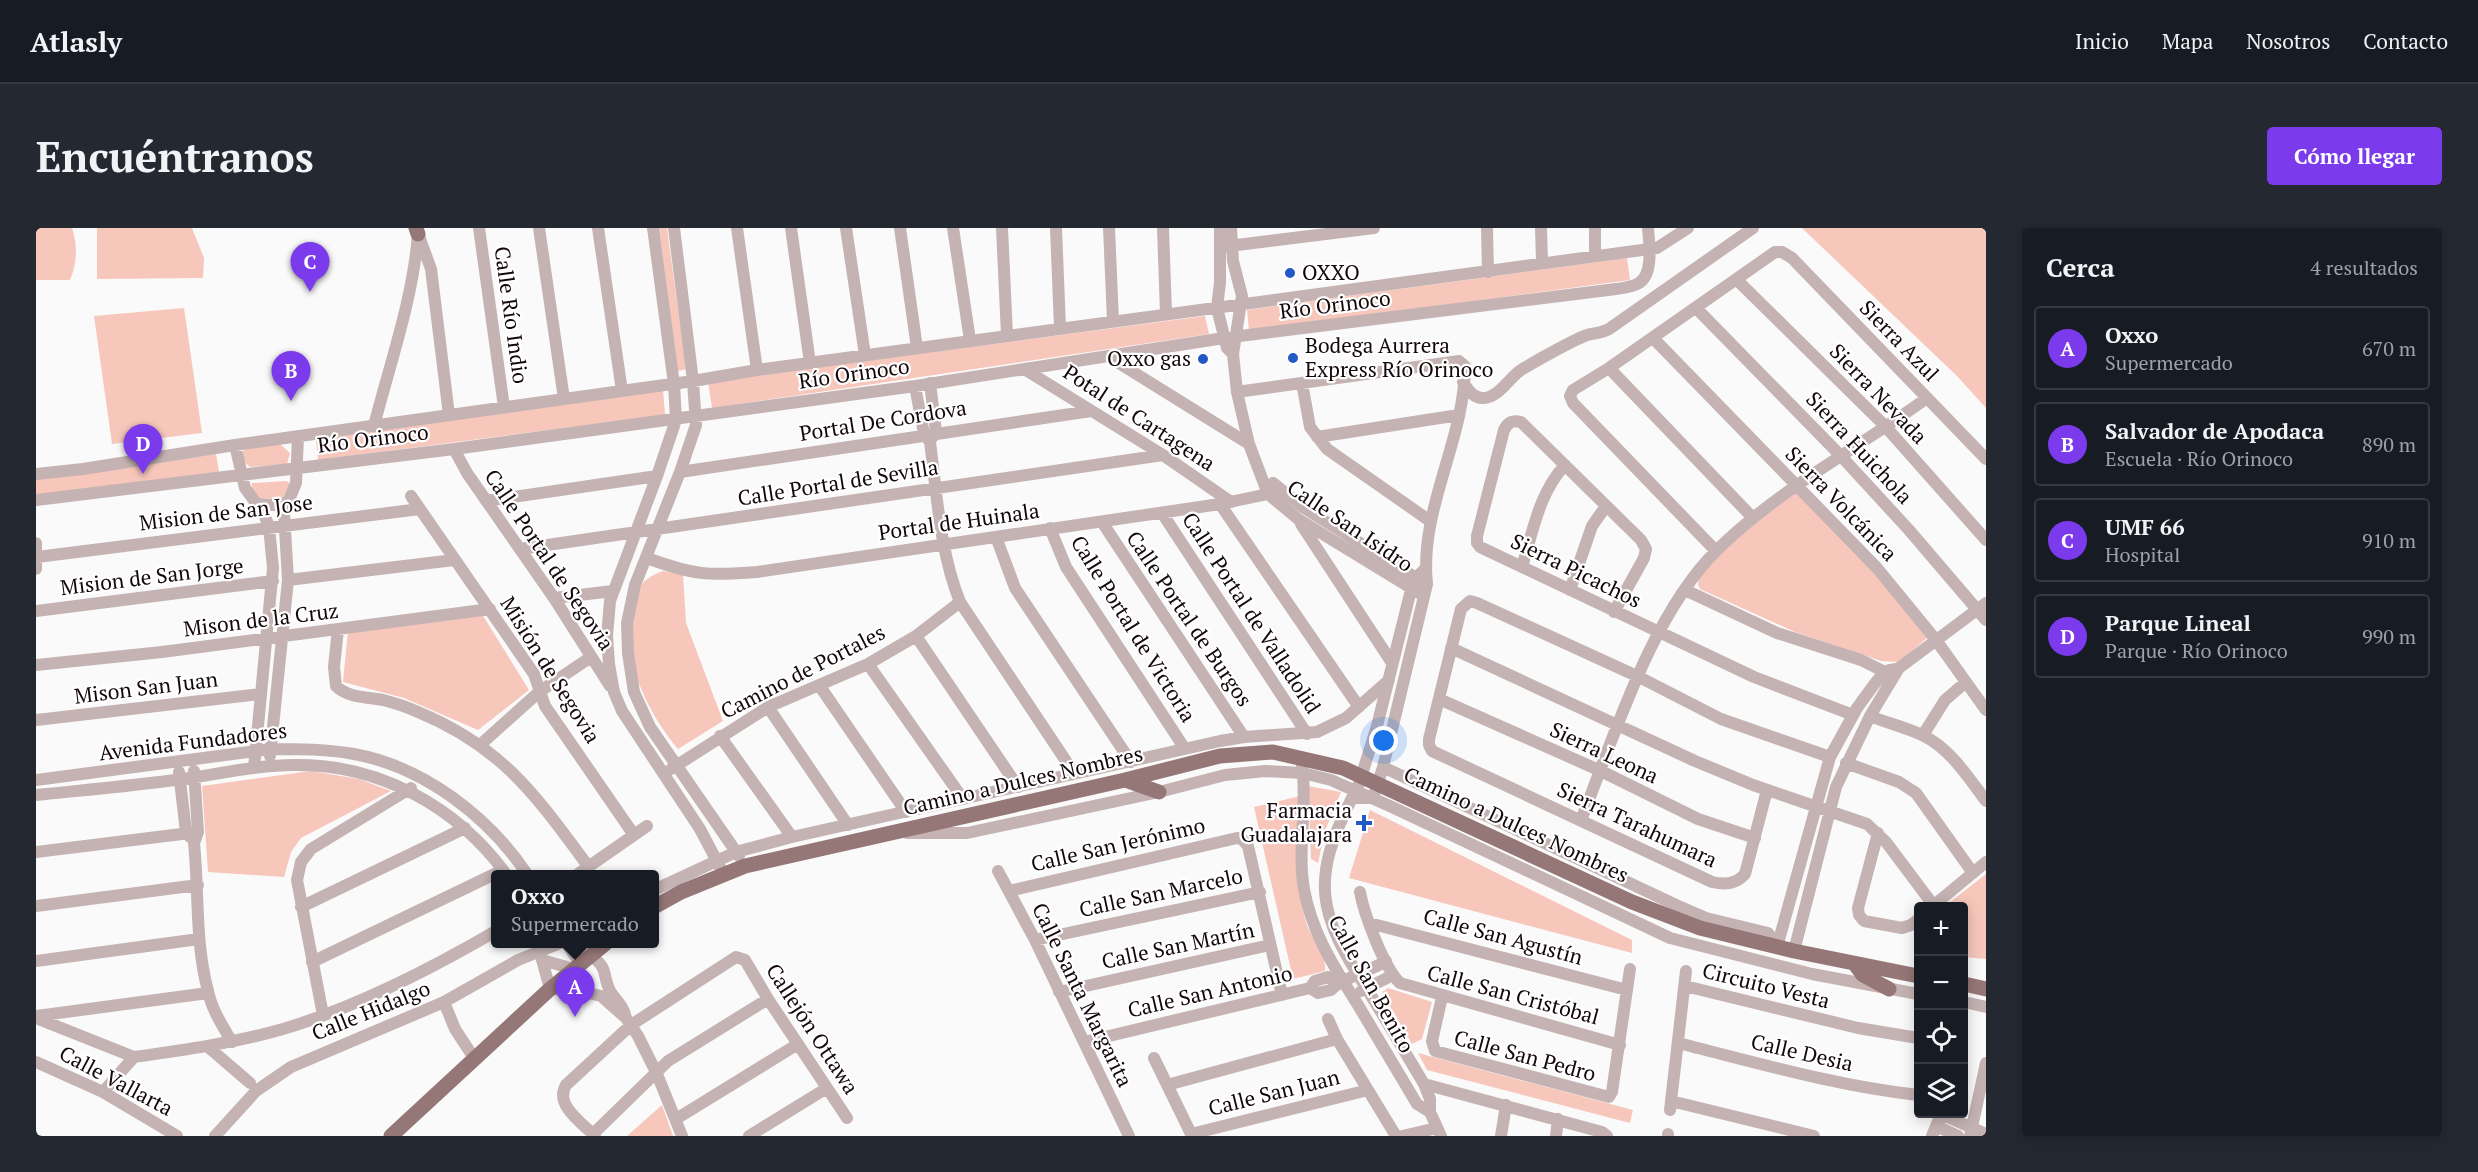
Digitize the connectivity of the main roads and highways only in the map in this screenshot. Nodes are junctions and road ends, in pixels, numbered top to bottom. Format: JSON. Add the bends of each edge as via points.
{"nodes":[{"id":1,"x":1125,"y":780,"type":"junction"},
{"id":2,"x":1159,"y":792,"type":"road end"},
{"id":3,"x":659,"y":904,"type":"edge"},
{"id":4,"x":600,"y":948,"type":"edge"},
{"id":5,"x":1855,"y":964,"type":"junction"},
{"id":6,"x":1914,"y":975,"type":"edge"},
{"id":7,"x":1968,"y":985,"type":"edge"},
{"id":8,"x":1889,"y":989,"type":"road end"},
{"id":9,"x":1986,"y":989,"type":"edge"},
{"id":10,"x":391,"y":1136,"type":"edge"}],
"edges":[{"from":1,"to":2,"type":"main road"},
{"from":1,"to":3,"type":"main road","name":"Camino a Dulces Nombres","via":[[745,866],[720,867]]},
{"from":1,"to":5,"type":"main road","name":"Camino a Dulces Nombres","via":[[1237,753],[1273,752],[1300,757],[1343,768],[1359,784],[1700,928]]},
{"from":4,"to":10,"type":"main road","via":[[550,989]]},
{"from":5,"to":6,"type":"main road","name":"Camino a Dulces Nombres"},
{"from":5,"to":8,"type":"main road","via":[[1863,975]]},
{"from":7,"to":9,"type":"main road"}]}
